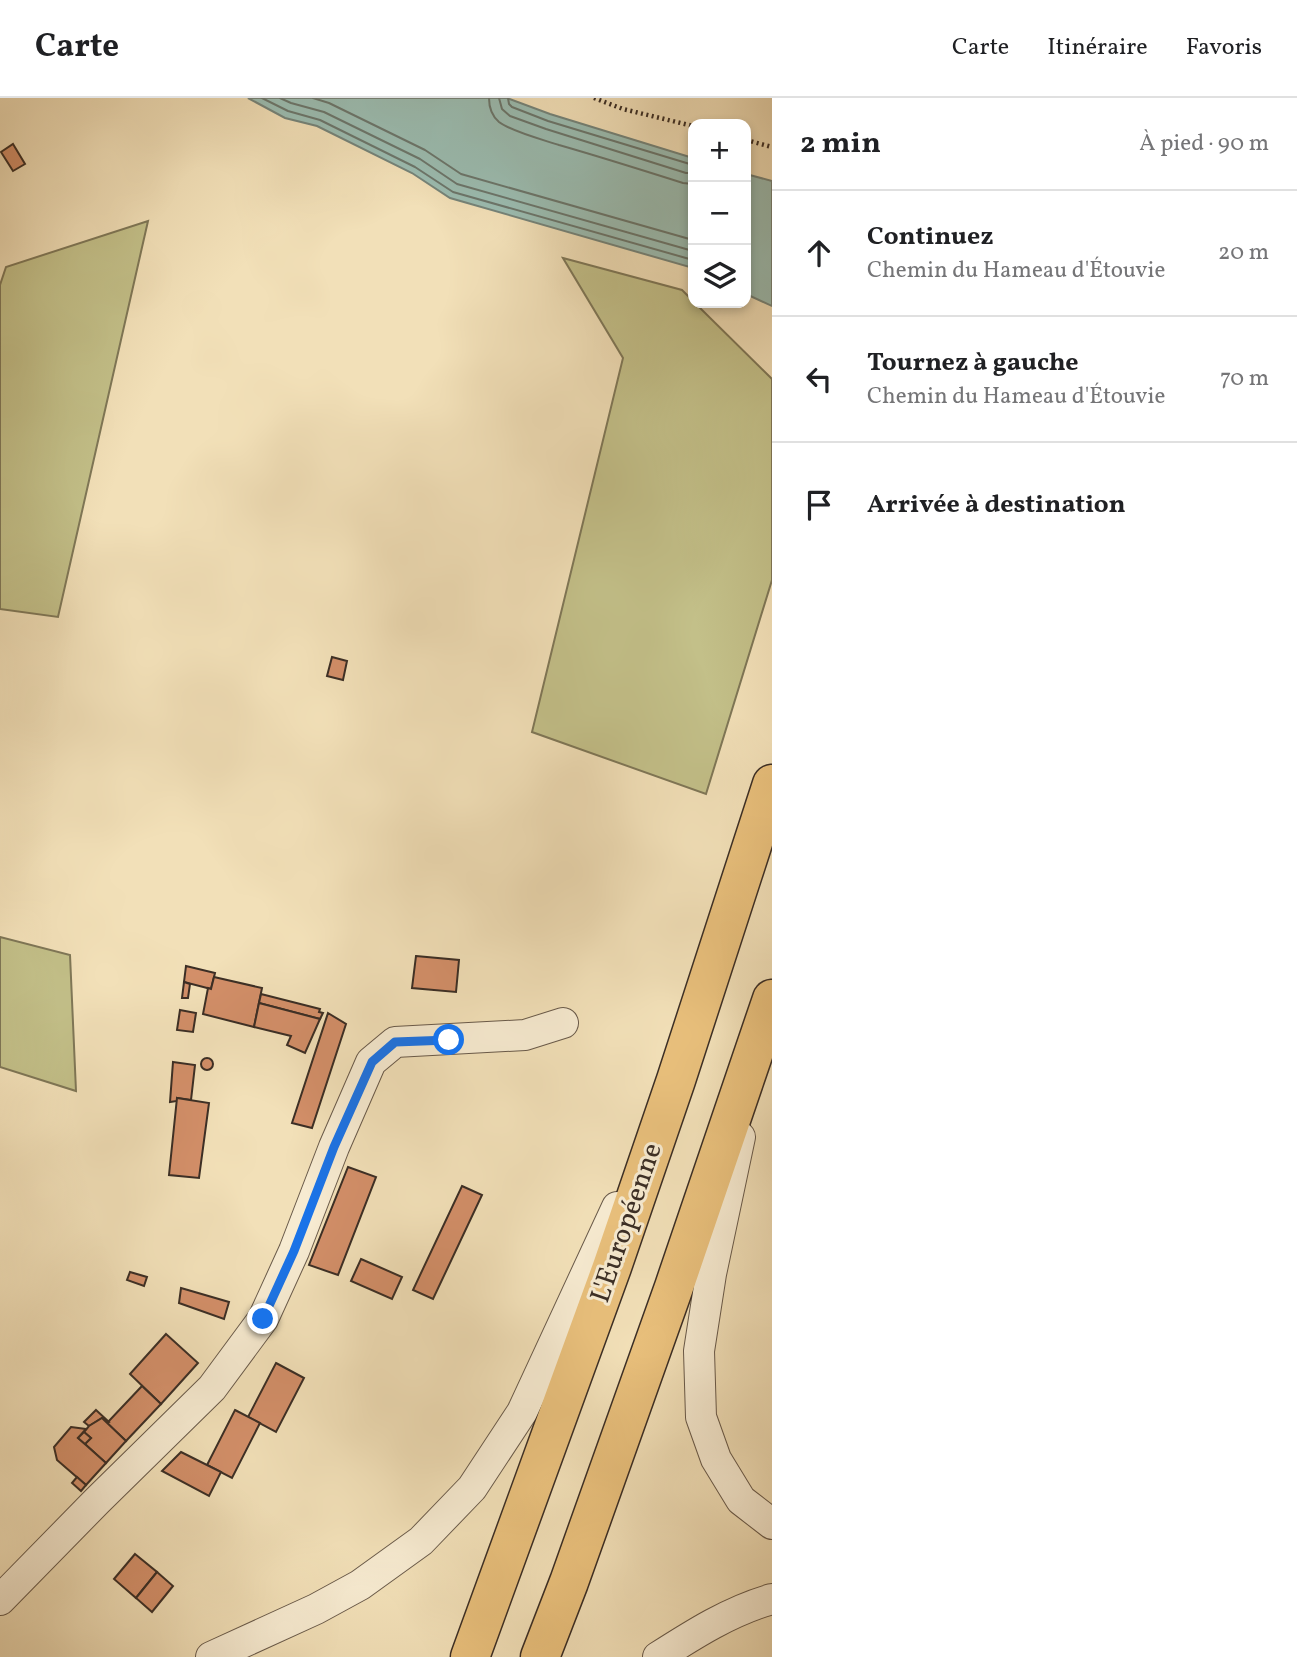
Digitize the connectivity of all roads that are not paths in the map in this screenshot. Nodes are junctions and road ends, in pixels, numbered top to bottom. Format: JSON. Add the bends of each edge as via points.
{"nodes":[{"id":1,"x":772,"y":784,"type":"edge"},
{"id":2,"x":769,"y":1008,"type":"edge"},
{"id":3,"x":563,"y":1023,"type":"dead end"},
{"id":4,"x":676,"y":1080,"type":"junction"},
{"id":5,"x":772,"y":1524,"type":"edge"},
{"id":6,"x":772,"y":1599,"type":"edge"},
{"id":7,"x":0,"y":1600,"type":"edge"},
{"id":8,"x":211,"y":1657,"type":"edge"},
{"id":9,"x":470,"y":1657,"type":"edge"},
{"id":10,"x":540,"y":1657,"type":"edge"},
{"id":11,"x":658,"y":1657,"type":"edge"}],
"edges":[{"from":1,"to":4,"type":"highway","name":"L'Européenne"},
{"from":2,"to":5,"type":"street","via":[[711,1274],[699,1351],[701,1417],[716,1459],[741,1500]]},
{"from":2,"to":10,"type":"highway"},
{"from":3,"to":7,"type":"street","via":[[525,1035],[395,1042],[372,1062],[263,1319],[212,1388]]},
{"from":4,"to":8,"type":"street","via":[[522,1412],[472,1488],[421,1541],[360,1585]]},
{"from":4,"to":9,"type":"highway","name":"L'Européenne"},
{"from":6,"to":11,"type":"street","via":[[700,1630]]}]}
